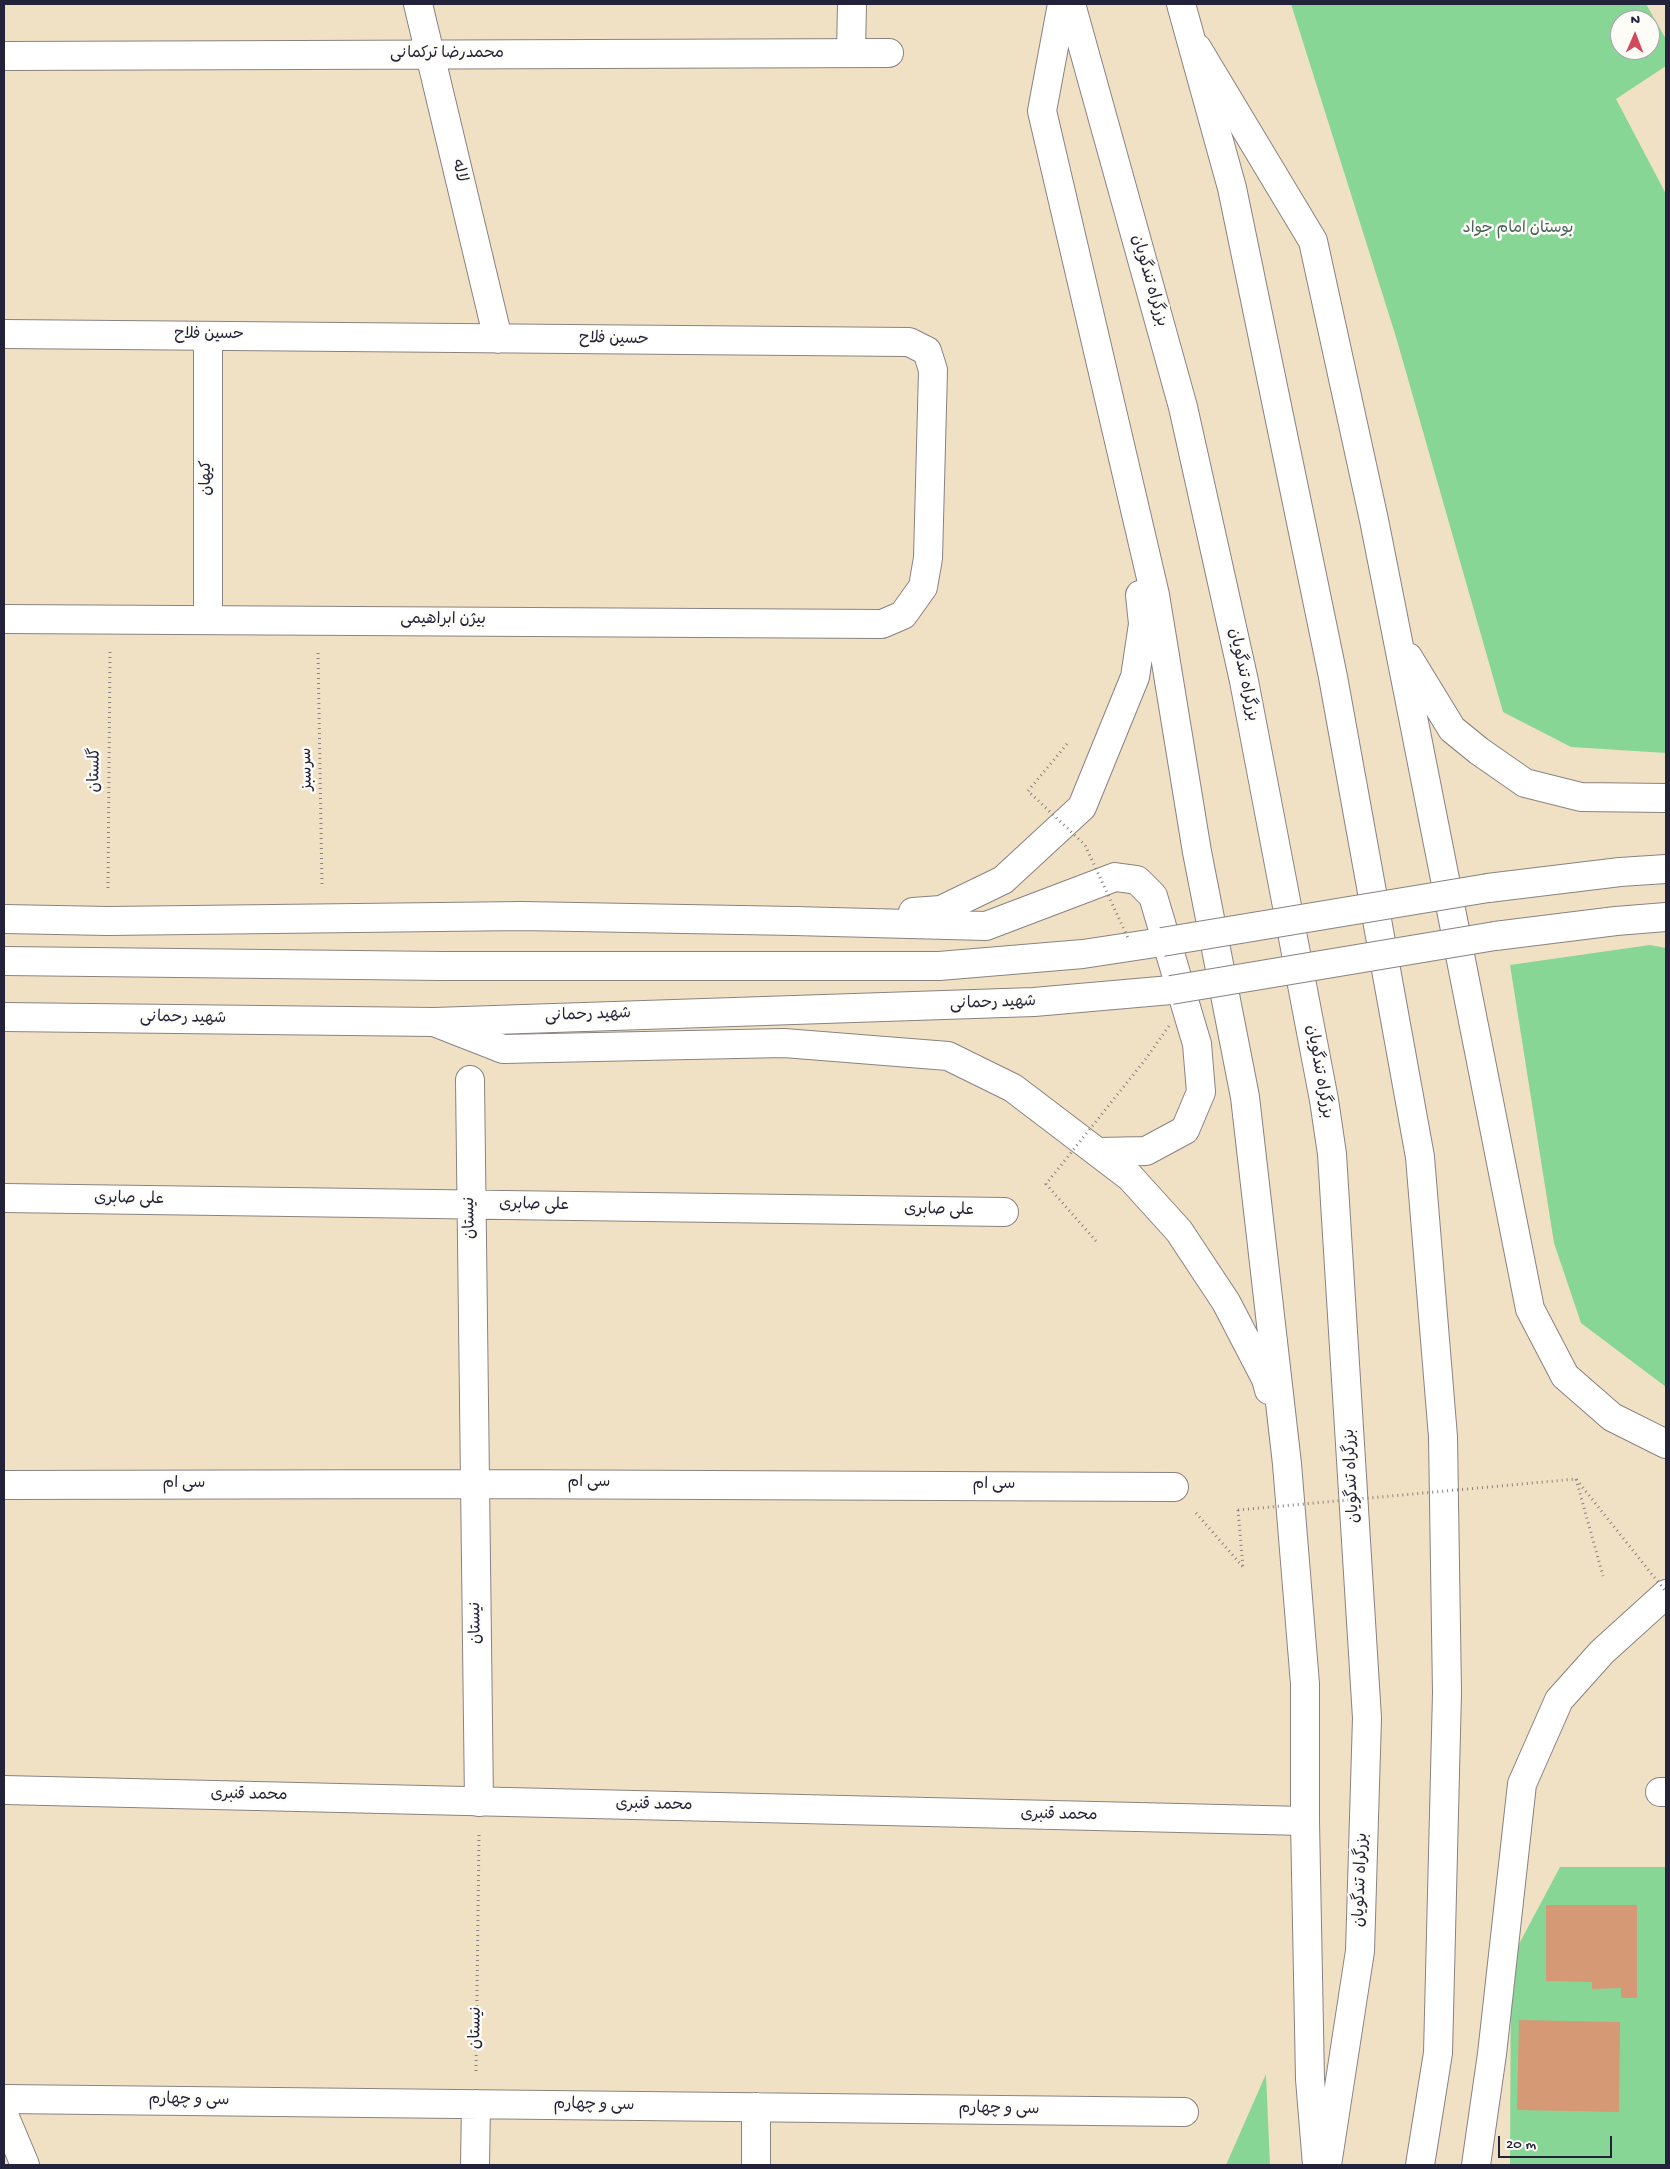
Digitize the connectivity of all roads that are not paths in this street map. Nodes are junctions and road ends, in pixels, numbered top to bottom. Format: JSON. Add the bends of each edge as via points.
{"nodes":[{"id":1,"x":418,"y":4,"type":"edge"},
{"id":2,"x":852,"y":4,"type":"edge"},
{"id":3,"x":1062,"y":4,"type":"edge"},
{"id":4,"x":1070,"y":4,"type":"edge"},
{"id":5,"x":1181,"y":4,"type":"edge"},
{"id":6,"x":1188,"y":33,"type":"junction"},
{"id":7,"x":890,"y":52,"type":"dead end"},
{"id":8,"x":851,"y":53,"type":"junction"},
{"id":9,"x":430,"y":55,"type":"junction"},
{"id":10,"x":4,"y":56,"type":"edge"},
{"id":11,"x":4,"y":334,"type":"edge"},
{"id":12,"x":208,"y":336,"type":"junction"},
{"id":13,"x":498,"y":339,"type":"junction"},
{"id":14,"x":1127,"y":479,"type":"junction"},
{"id":15,"x":4,"y":619,"type":"edge"},
{"id":16,"x":208,"y":620,"type":"junction"},
{"id":17,"x":882,"y":624,"type":"joint"},
{"id":18,"x":1398,"y":640,"type":"junction"},
{"id":19,"x":1666,"y":798,"type":"edge"},
{"id":20,"x":1666,"y":869,"type":"edge"},
{"id":21,"x":1666,"y":918,"type":"edge"},
{"id":22,"x":4,"y":919,"type":"edge"},
{"id":23,"x":794,"y":921,"type":"junction"},
{"id":24,"x":4,"y":961,"type":"edge"},
{"id":25,"x":4,"y":1017,"type":"edge"},
{"id":26,"x":434,"y":1022,"type":"junction"},
{"id":27,"x":470,"y":1080,"type":"dead end"},
{"id":28,"x":1099,"y":1152,"type":"junction"},
{"id":29,"x":4,"y":1198,"type":"edge"},
{"id":30,"x":471,"y":1205,"type":"junction"},
{"id":31,"x":1004,"y":1212,"type":"dead end"},
{"id":32,"x":1666,"y":1444,"type":"edge"},
{"id":33,"x":1286,"y":1464,"type":"junction"},
{"id":34,"x":475,"y":1484,"type":"junction"},
{"id":35,"x":4,"y":1485,"type":"edge"},
{"id":36,"x":1174,"y":1487,"type":"road end"},
{"id":37,"x":1666,"y":1593,"type":"edge"},
{"id":38,"x":4,"y":1790,"type":"edge"},
{"id":39,"x":479,"y":1802,"type":"junction"},
{"id":40,"x":1305,"y":1821,"type":"junction"},
{"id":41,"x":4,"y":2099,"type":"edge"},
{"id":42,"x":476,"y":2104,"type":"junction"},
{"id":43,"x":756,"y":2108,"type":"junction"},
{"id":44,"x":1184,"y":2112,"type":"dead end"},
{"id":45,"x":4,"y":2115,"type":"edge"},
{"id":46,"x":24,"y":2165,"type":"edge"},
{"id":47,"x":475,"y":2165,"type":"edge"},
{"id":48,"x":756,"y":2165,"type":"edge"},
{"id":49,"x":1318,"y":2165,"type":"edge"},
{"id":50,"x":1327,"y":2165,"type":"edge"},
{"id":51,"x":1420,"y":2165,"type":"edge"},
{"id":52,"x":1476,"y":2165,"type":"edge"}],
"edges":[{"from":1,"to":9,"type":"main road","name":"لاله"},
{"from":2,"to":8,"type":"main road"},
{"from":3,"to":14,"type":"main road","via":[[1042,111]]},
{"from":4,"to":50,"type":"main road","name":"بزرگراه تندگویان","via":[[1183,407],[1244,681],[1332,1154],[1368,1718],[1360,1951]]},
{"from":5,"to":6,"type":"main road"},
{"from":6,"to":18,"type":"main road","via":[[1313,241]]},
{"from":6,"to":51,"type":"main road","via":[[1238,217],[1333,677],[1420,1157],[1443,1437],[1447,1693],[1438,2053]]},
{"from":7,"to":8,"type":"main road","name":"محمدرضا ترکمانی"},
{"from":8,"to":9,"type":"main road","name":"محمدرضا ترکمانی"},
{"from":9,"to":10,"type":"main road","name":"محمدرضا ترکمانی"},
{"from":9,"to":13,"type":"main road","name":"لاله"},
{"from":11,"to":12,"type":"main road","name":"حسین فلاح"},
{"from":12,"to":13,"type":"main road","name":"حسین فلاح"},
{"from":12,"to":16,"type":"main road","name":"کیهان"},
{"from":13,"to":17,"type":"main road","name":"حسین فلاح","via":[[909,342],[928,351],[933,370],[928,558],[923,587],[903,615]]},
{"from":14,"to":23,"type":"main road","via":[[1143,624],[1135,677],[1082,807],[1003,880],[941,910]]},
{"from":14,"to":33,"type":"main road","via":[[1155,595],[1198,852],[1245,1098]]},
{"from":15,"to":16,"type":"main road","name":"بیژن ابراهیمی"},
{"from":16,"to":17,"type":"main road","name":"بیژن ابراهیمی"},
{"from":18,"to":19,"type":"main road","via":[[1452,729],[1525,783],[1581,797]]},
{"from":18,"to":32,"type":"main road","via":[[1530,1309],[1565,1376],[1612,1417]]},
{"from":20,"to":24,"type":"main road","bridge":true,"via":[[1488,888],[1083,954],[939,966],[442,966]]},
{"from":21,"to":26,"type":"main road","name":"شهید رحمانی","bridge":true,"via":[[1495,936],[1171,990],[1034,1002]]},
{"from":22,"to":23,"type":"main road","via":[[108,921],[522,916]]},
{"from":23,"to":28,"type":"main road","via":[[986,926],[1115,877],[1137,880],[1153,896],[1197,1044],[1201,1092],[1185,1130],[1146,1150]]},
{"from":25,"to":26,"type":"main road","name":"شهید رحمانی"},
{"from":26,"to":28,"type":"main road","via":[[503,1049],[784,1043],[948,1056],[1013,1088]]},
{"from":27,"to":30,"type":"main road","name":"نیستان"},
{"from":28,"to":33,"type":"main road","via":[[1130,1177],[1179,1231],[1226,1302],[1266,1379]]},
{"from":29,"to":30,"type":"main road","name":"علی صابری"},
{"from":30,"to":31,"type":"main road","name":"علی صابری"},
{"from":30,"to":34,"type":"main road","name":"نیستان"},
{"from":33,"to":40,"type":"main road","via":[[1305,1684]]},
{"from":34,"to":35,"type":"main road","name":"سی ام"},
{"from":34,"to":36,"type":"main road","name":"سی ام"},
{"from":34,"to":39,"type":"main road","name":"نیستان"},
{"from":37,"to":52,"type":"main road","via":[[1602,1652],[1559,1700],[1522,1784],[1492,2054]]},
{"from":38,"to":39,"type":"main road","name":"محمد قنبری"},
{"from":39,"to":40,"type":"main road","name":"محمد قنبری"},
{"from":40,"to":49,"type":"main road","via":[[1310,2079]]},
{"from":41,"to":42,"type":"main road","name":"سی و چهارم"},
{"from":42,"to":43,"type":"main road","name":"سی و چهارم"},
{"from":42,"to":47,"type":"main road"},
{"from":43,"to":44,"type":"main road","name":"سی و چهارم"},
{"from":43,"to":48,"type":"main road"},
{"from":45,"to":46,"type":"main road"}]}
